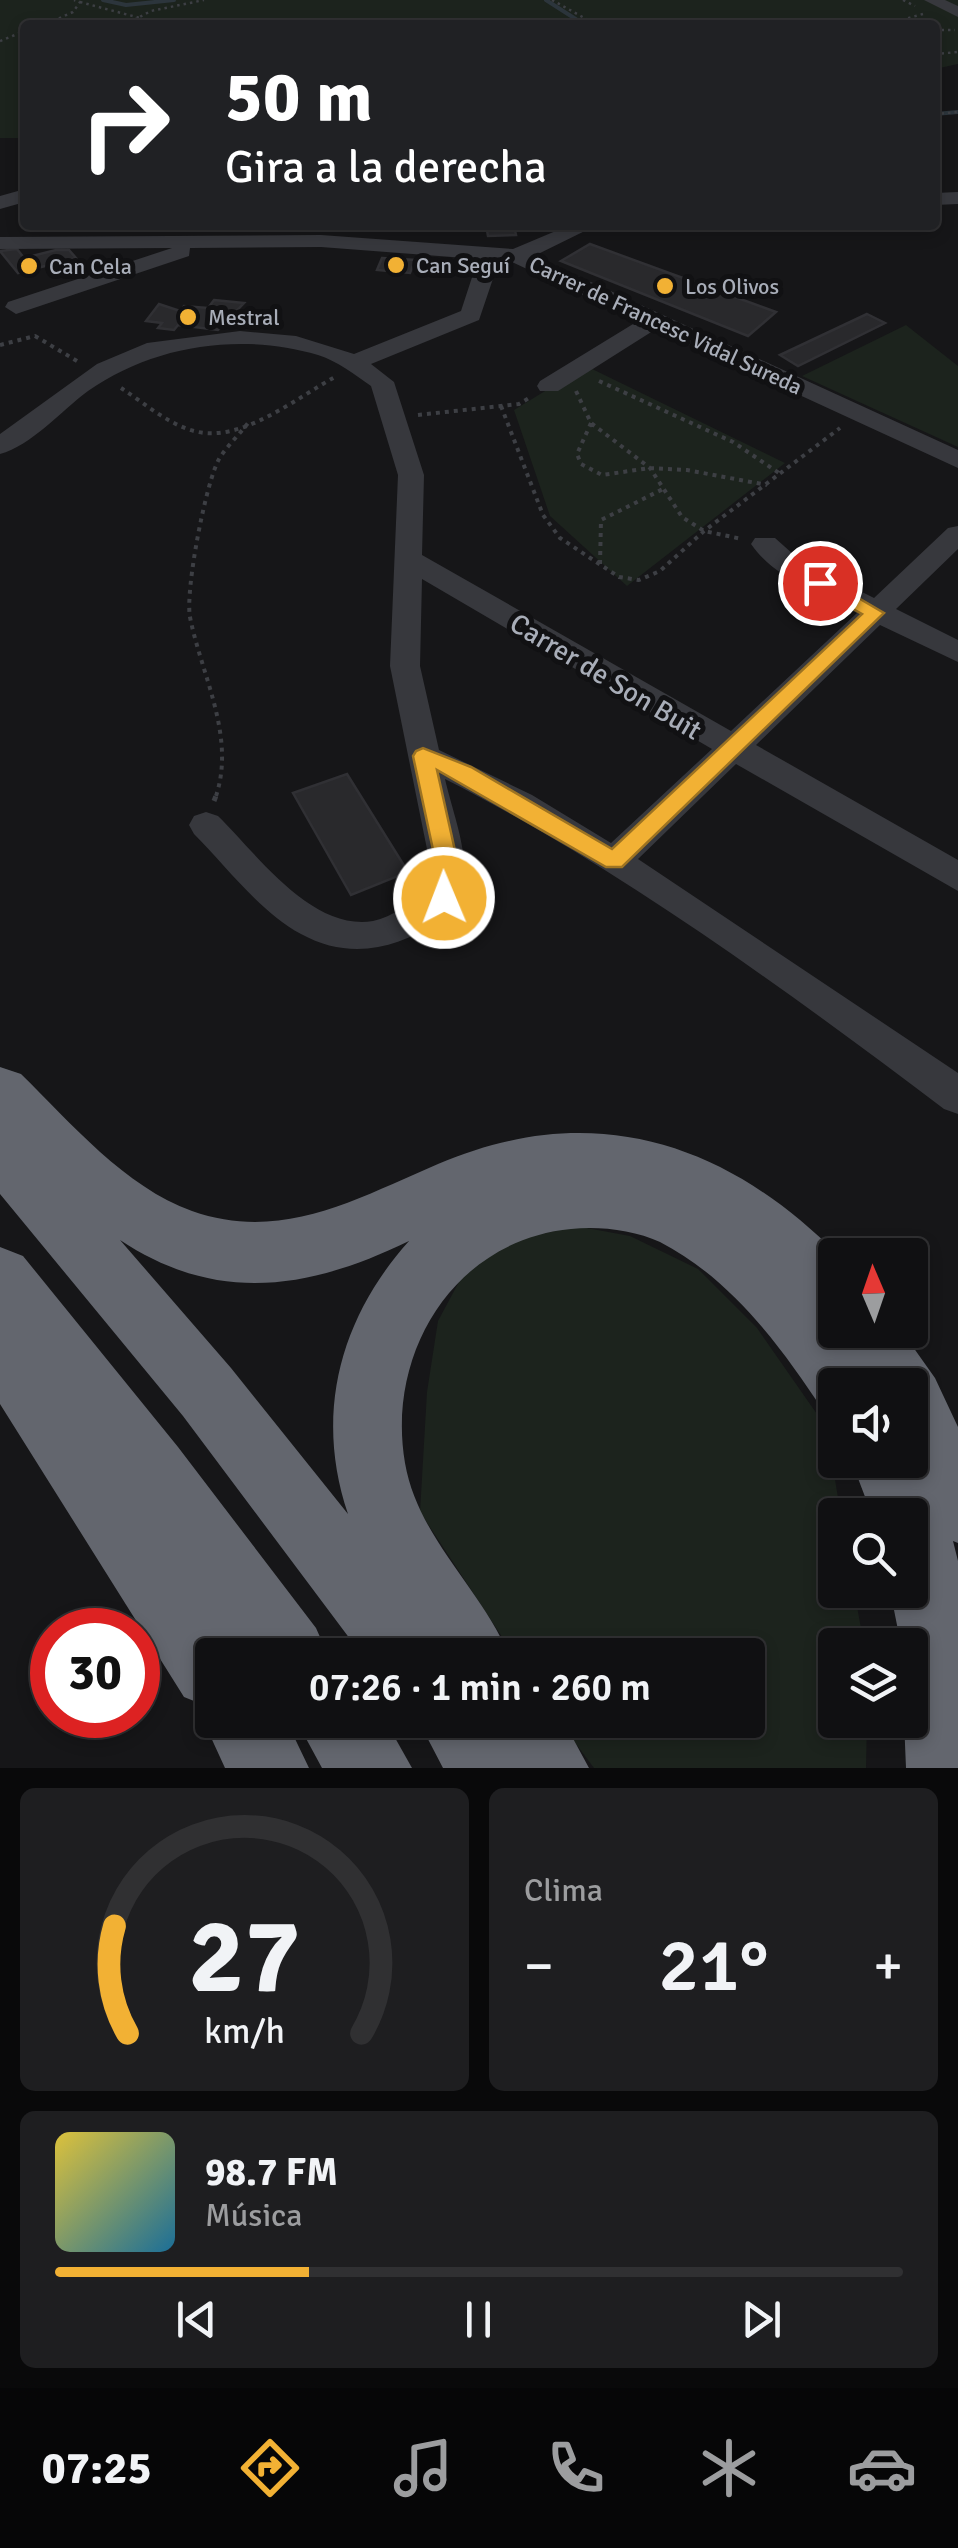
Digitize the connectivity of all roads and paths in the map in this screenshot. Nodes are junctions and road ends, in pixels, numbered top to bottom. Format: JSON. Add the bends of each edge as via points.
{"nodes":[{"id":1,"x":74,"y":0,"type":"edge"},
{"id":2,"x":204,"y":0,"type":"edge"},
{"id":3,"x":552,"y":0,"type":"edge"},
{"id":4,"x":80,"y":2,"type":"edge"},
{"id":5,"x":930,"y":6,"type":"edge"},
{"id":6,"x":958,"y":12,"type":"edge"},
{"id":7,"x":140,"y":18,"type":"junction"},
{"id":8,"x":55,"y":20,"type":"edge"},
{"id":9,"x":135,"y":20,"type":"edge"},
{"id":10,"x":588,"y":20,"type":"edge"},
{"id":11,"x":895,"y":20,"type":"edge"},
{"id":12,"x":576,"y":230,"type":"edge"},
{"id":13,"x":225,"y":232,"type":"edge"},
{"id":14,"x":0,"y":243,"type":"edge"},
{"id":15,"x":490,"y":254,"type":"junction"},
{"id":16,"x":516,"y":256,"type":"junction"},
{"id":17,"x":16,"y":306,"type":"dead end"},
{"id":18,"x":651,"y":322,"type":"junction"},
{"id":19,"x":0,"y":346,"type":"edge"},
{"id":20,"x":353,"y":365,"type":"junction"},
{"id":21,"x":576,"y":372,"type":"junction"},
{"id":22,"x":99,"y":374,"type":"junction"},
{"id":23,"x":549,"y":386,"type":"joint"},
{"id":24,"x":501,"y":406,"type":"junction"},
{"id":25,"x":858,"y":413,"type":"junction"},
{"id":26,"x":393,"y":417,"type":"junction"},
{"id":27,"x":248,"y":423,"type":"junction"},
{"id":28,"x":591,"y":423,"type":"junction"},
{"id":29,"x":0,"y":446,"type":"edge"},
{"id":30,"x":958,"y":460,"type":"edge"},
{"id":31,"x":650,"y":468,"type":"junction"},
{"id":32,"x":782,"y":475,"type":"junction"},
{"id":33,"x":767,"y":485,"type":"junction"},
{"id":34,"x":665,"y":488,"type":"junction"},
{"id":35,"x":704,"y":531,"type":"junction"},
{"id":36,"x":958,"y":534,"type":"edge"},
{"id":37,"x":765,"y":544,"type":"joint"},
{"id":38,"x":412,"y":561,"type":"junction"},
{"id":39,"x":600,"y":564,"type":"junction"},
{"id":40,"x":875,"y":613,"type":"junction"},
{"id":41,"x":958,"y":652,"type":"edge"},
{"id":42,"x":732,"y":750,"type":"junction"},
{"id":43,"x":423,"y":756,"type":"junction"},
{"id":44,"x":206,"y":826,"type":"joint"},
{"id":45,"x":614,"y":861,"type":"junction"},
{"id":46,"x":958,"y":877,"type":"edge"},
{"id":47,"x":0,"y":1094,"type":"edge"},
{"id":48,"x":958,"y":1096,"type":"edge"},
{"id":49,"x":0,"y":1148,"type":"edge"},
{"id":50,"x":0,"y":1279,"type":"edge"},
{"id":51,"x":818,"y":1281,"type":"edge"},
{"id":52,"x":0,"y":1344,"type":"edge"},
{"id":53,"x":833,"y":1368,"type":"edge"},
{"id":54,"x":928,"y":1442,"type":"edge"},
{"id":55,"x":958,"y":1507,"type":"edge"},
{"id":56,"x":928,"y":1590,"type":"edge"},
{"id":57,"x":276,"y":1638,"type":"edge"},
{"id":58,"x":397,"y":1638,"type":"edge"},
{"id":59,"x":458,"y":1638,"type":"edge"},
{"id":60,"x":195,"y":1642,"type":"edge"},
{"id":61,"x":252,"y":1738,"type":"edge"},
{"id":62,"x":349,"y":1738,"type":"edge"},
{"id":63,"x":471,"y":1738,"type":"edge"},
{"id":64,"x":527,"y":1738,"type":"edge"},
{"id":65,"x":268,"y":1768,"type":"edge"},
{"id":66,"x":371,"y":1768,"type":"edge"},
{"id":67,"x":492,"y":1768,"type":"edge"},
{"id":68,"x":548,"y":1768,"type":"edge"},
{"id":69,"x":947,"y":1768,"type":"edge"}],
"edges":[{"from":1,"to":4,"type":"path"},
{"from":2,"to":7,"type":"path"},
{"from":3,"to":10,"type":"path"},
{"from":4,"to":7,"type":"path"},
{"from":4,"to":8,"type":"path"},
{"from":5,"to":6,"type":"street"},
{"from":5,"to":11,"type":"path"},
{"from":7,"to":9,"type":"path"},
{"from":12,"to":16,"type":"street"},
{"from":13,"to":14,"type":"street","name":"Carrer de Francesc Vidal Sureda"},
{"from":13,"to":15,"type":"street","name":"Carrer de Francesc Vidal Sureda"},
{"from":13,"to":17,"type":"street"},
{"from":15,"to":16,"type":"street","name":"Carrer de Francesc Vidal Sureda"},
{"from":15,"to":20,"type":"street","via":[[471,315]]},
{"from":16,"to":18,"type":"street","name":"Carrer de Francesc Vidal Sureda"},
{"from":18,"to":21,"type":"street"},
{"from":18,"to":25,"type":"street","name":"Carrer de Francesc Vidal Sureda"},
{"from":19,"to":22,"type":"path","via":[[35,336]]},
{"from":20,"to":22,"type":"street","via":[[324,349],[231,338],[144,350]]},
{"from":20,"to":26,"type":"street","via":[[382,382]]},
{"from":20,"to":27,"type":"path"},
{"from":21,"to":23,"type":"street"},
{"from":21,"to":28,"type":"path","via":[[576,392]]},
{"from":21,"to":32,"type":"path","via":[[733,442]]},
{"from":22,"to":27,"type":"path","via":[[207,434]]},
{"from":22,"to":29,"type":"street"},
{"from":23,"to":24,"type":"path","via":[[519,404]]},
{"from":24,"to":26,"type":"path"},
{"from":24,"to":39,"type":"path","via":[[543,515],[560,538]]},
{"from":25,"to":30,"type":"street","name":"Carrer de Francesc Vidal Sureda"},
{"from":25,"to":32,"type":"path"},
{"from":26,"to":38,"type":"street","via":[[412,475]]},
{"from":27,"to":44,"type":"path","via":[[218,462],[192,566],[189,614],[214,692],[222,778]]},
{"from":28,"to":31,"type":"path"},
{"from":28,"to":31,"type":"path","via":[[576,454],[582,464],[602,476]]},
{"from":31,"to":33,"type":"path"},
{"from":31,"to":34,"type":"path"},
{"from":32,"to":33,"type":"path"},
{"from":33,"to":35,"type":"path"},
{"from":34,"to":35,"type":"path","via":[[682,517]]},
{"from":34,"to":39,"type":"path","via":[[601,520]]},
{"from":35,"to":37,"type":"path"},
{"from":35,"to":39,"type":"path","via":[[660,571],[638,580],[619,578]]},
{"from":36,"to":40,"type":"street"},
{"from":37,"to":40,"type":"street","via":[[792,568]]},
{"from":38,"to":42,"type":"street","name":"Carrer de Son Buit"},
{"from":38,"to":43,"type":"street","via":[[406,666]]},
{"from":40,"to":41,"type":"street"},
{"from":40,"to":42,"type":"street"},
{"from":42,"to":45,"type":"street"},
{"from":42,"to":46,"type":"street","name":"Carrer de Son Buit"},
{"from":43,"to":44,"type":"street","via":[[447,864],[444,898],[415,923],[383,934],[350,940],[310,924]]},
{"from":43,"to":45,"type":"street","via":[[463,772]]},
{"from":45,"to":48,"type":"street","via":[[860,1022]]},
{"from":47,"to":51,"type":"highway","via":[[96,1186],[149,1224],[211,1248],[314,1249],[362,1235],[486,1175],[592,1158],[664,1173],[726,1202]]},
{"from":49,"to":58,"type":"highway","via":[[206,1392]]},
{"from":50,"to":57,"type":"highway"},
{"from":52,"to":60,"type":"highway"},
{"from":53,"to":59,"type":"highway","via":[[739,1259],[712,1237],[653,1208],[599,1198],[540,1202],[484,1221],[455,1240],[414,1278],[384,1326],[373,1355],[365,1426],[368,1461],[392,1532]]},
{"from":54,"to":55,"type":"highway"},
{"from":56,"to":69,"type":"highway","via":[[939,1636]]},
{"from":61,"to":65,"type":"highway"},
{"from":62,"to":66,"type":"highway"},
{"from":63,"to":67,"type":"highway"},
{"from":64,"to":68,"type":"highway"}]}
